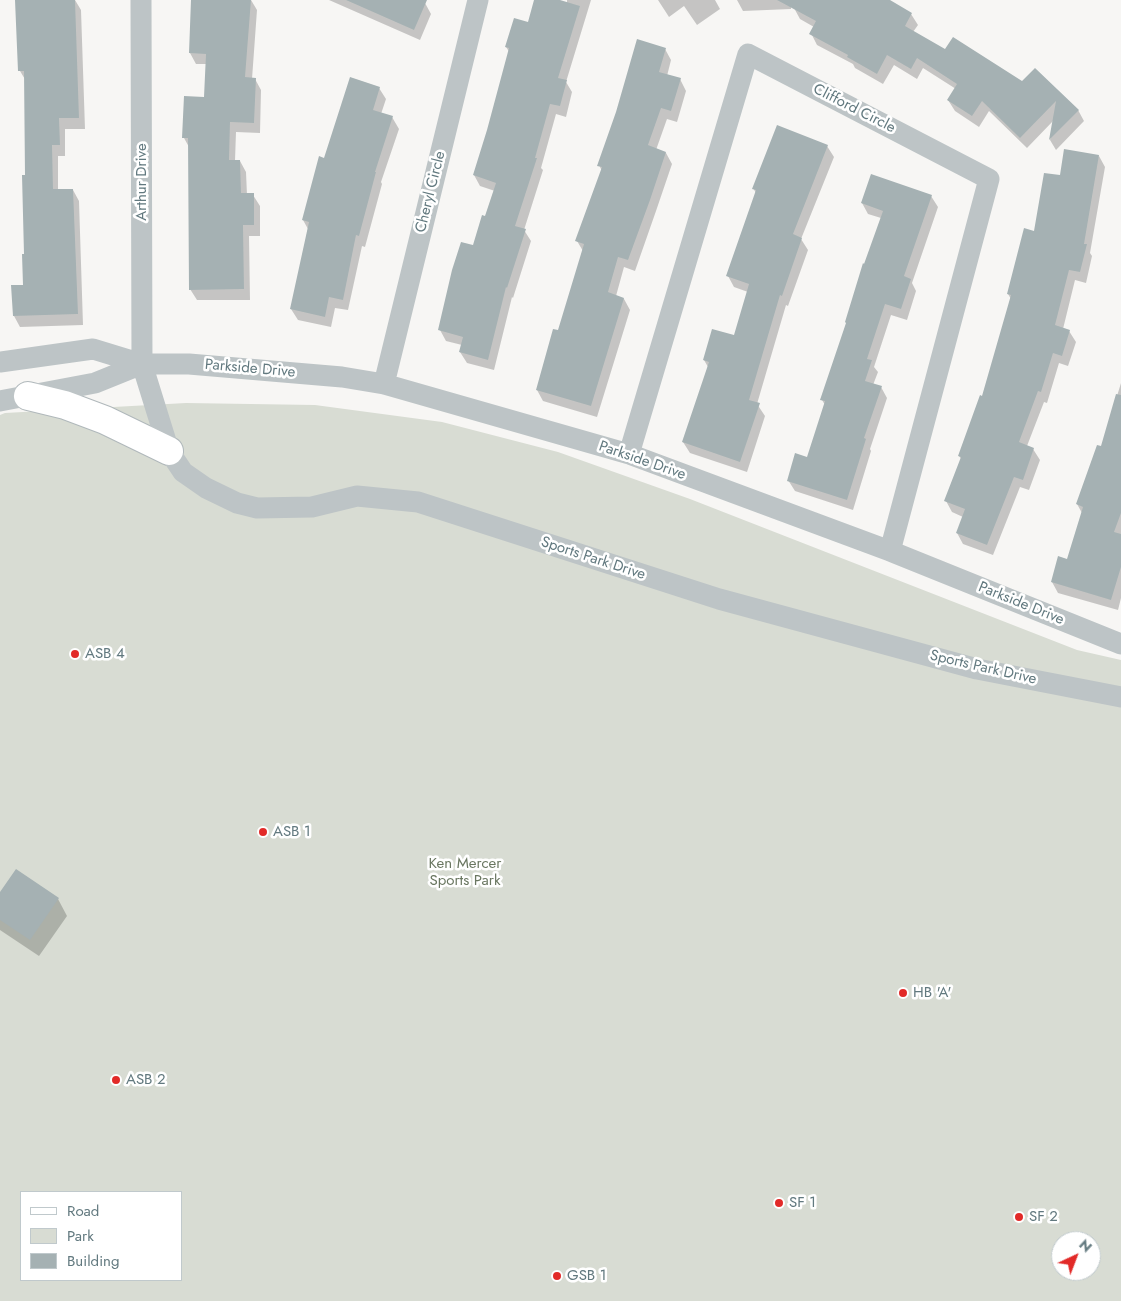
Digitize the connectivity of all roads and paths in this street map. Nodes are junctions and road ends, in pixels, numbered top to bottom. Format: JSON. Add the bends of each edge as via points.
{"nodes":[{"id":1,"x":141,"y":0,"type":"edge"},
{"id":2,"x":478,"y":0,"type":"edge"},
{"id":3,"x":0,"y":362,"type":"edge"},
{"id":4,"x":142,"y":364,"type":"junction"},
{"id":5,"x":384,"y":384,"type":"junction"},
{"id":6,"x":28,"y":396,"type":"junction"},
{"id":7,"x":0,"y":401,"type":"edge"},
{"id":8,"x":169,"y":451,"type":"junction"},
{"id":9,"x":629,"y":454,"type":"junction"},
{"id":10,"x":890,"y":551,"type":"junction"},
{"id":11,"x":1121,"y":644,"type":"edge"},
{"id":12,"x":1121,"y":697,"type":"edge"}],
"edges":[{"from":1,"to":4,"type":"street","name":"Arthur Drive"},
{"from":2,"to":5,"type":"street","name":"Cheryl Circle"},
{"from":3,"to":4,"type":"street","name":"Parkside Drive","via":[[93,349]]},
{"from":4,"to":5,"type":"street","name":"Parkside Drive","via":[[198,365],[342,377]]},
{"from":4,"to":6,"type":"street","name":"Parkside Drive","via":[[95,383]]},
{"from":4,"to":8,"type":"street","name":"Sports Park Drive"},
{"from":5,"to":9,"type":"street","name":"Parkside Drive"},
{"from":6,"to":7,"type":"street","name":"Parkside Drive"},
{"from":6,"to":8,"type":"street","via":[[65,405],[104,420]]},
{"from":8,"to":12,"type":"street","name":"Sports Park Drive","via":[[183,472],[237,503],[257,508],[312,506],[356,496],[418,502],[728,602],[978,669]]},
{"from":9,"to":10,"type":"street","name":"Parkside Drive"},
{"from":9,"to":10,"type":"street","name":"Clifford Circle","via":[[748,54],[989,179]]},
{"from":10,"to":11,"type":"street","name":"Parkside Drive"}]}
